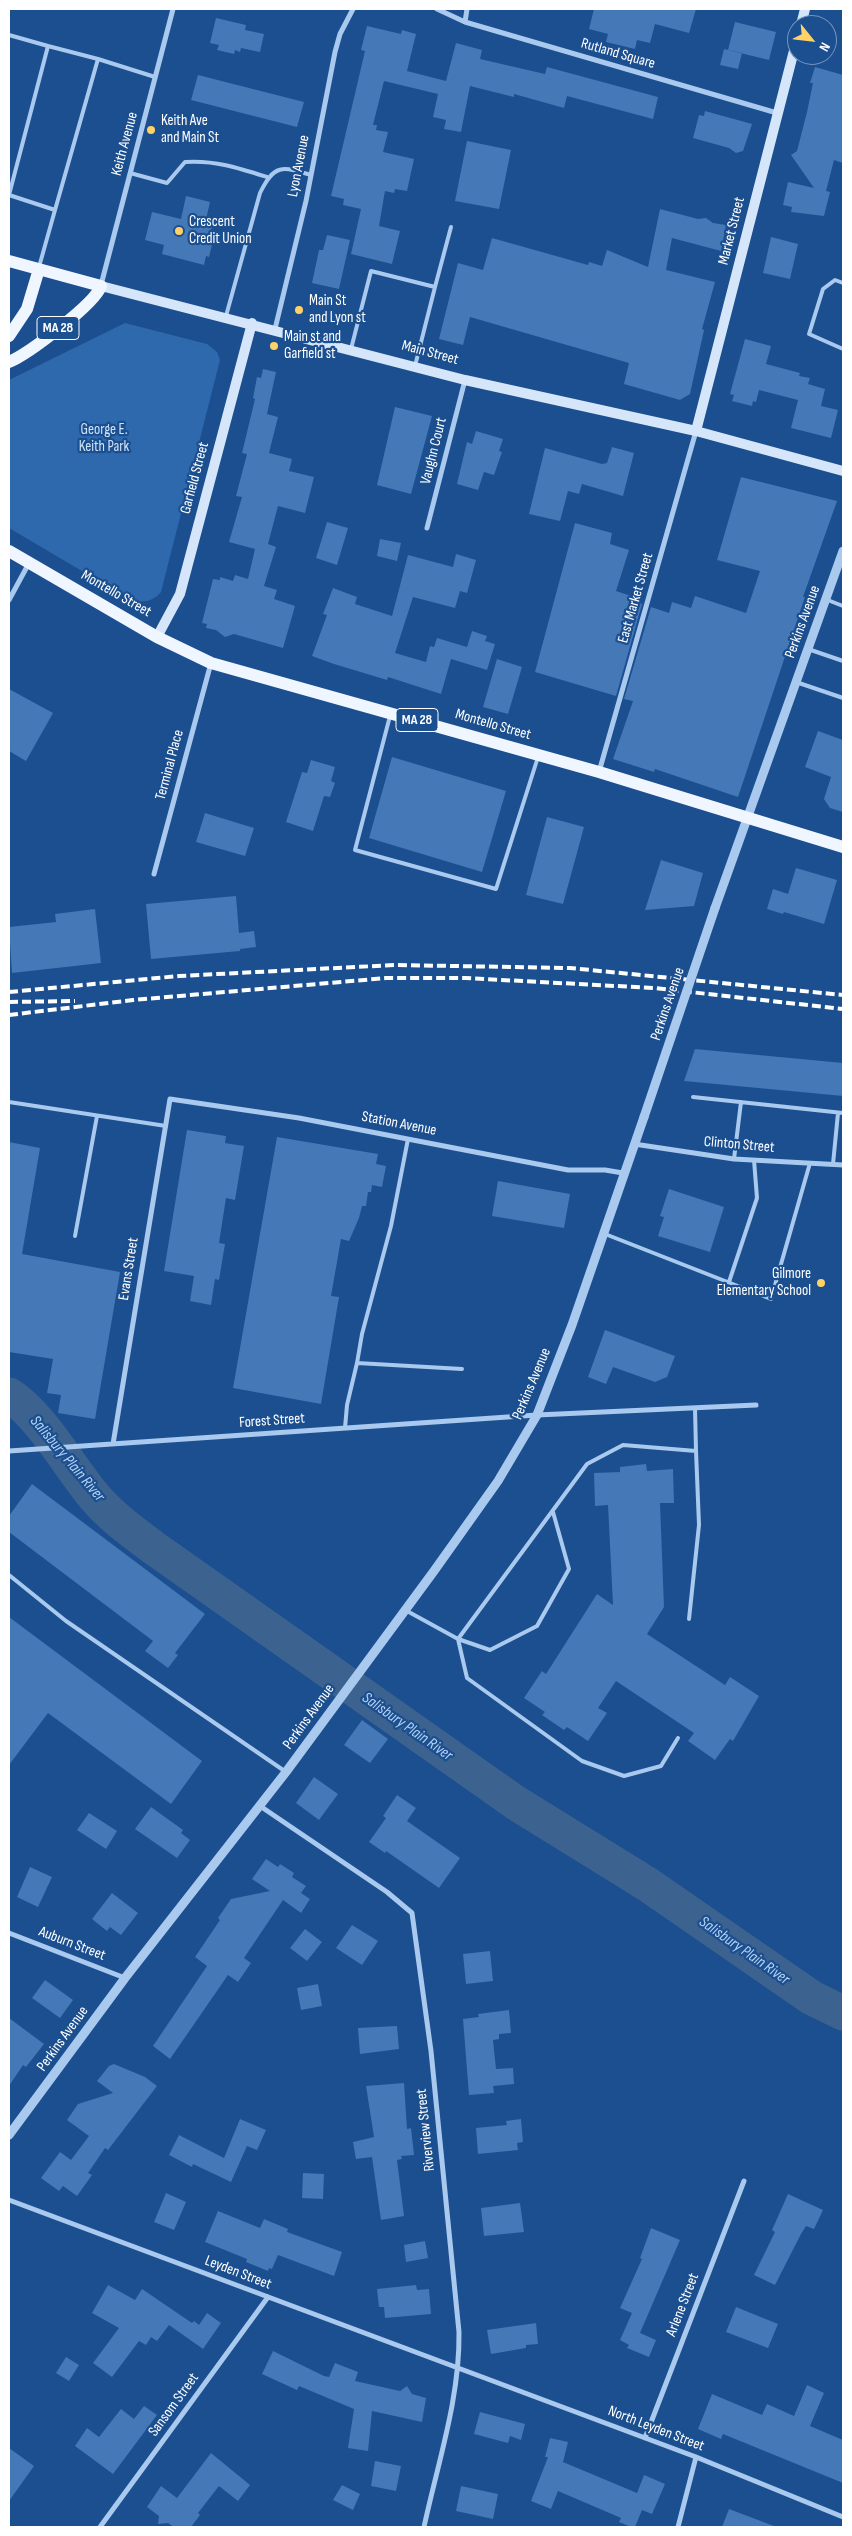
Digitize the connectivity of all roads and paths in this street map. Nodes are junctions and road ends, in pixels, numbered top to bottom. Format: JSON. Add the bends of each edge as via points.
{"nodes":[{"id":1,"x":173,"y":9,"type":"edge"},
{"id":2,"x":353,"y":9,"type":"edge"},
{"id":3,"x":437,"y":9,"type":"edge"},
{"id":4,"x":467,"y":9,"type":"edge"},
{"id":5,"x":465,"y":22,"type":"junction"},
{"id":6,"x":9,"y":35,"type":"edge"},
{"id":7,"x":48,"y":46,"type":"junction"},
{"id":8,"x":98,"y":59,"type":"junction"},
{"id":9,"x":790,"y":65,"type":"edge"},
{"id":10,"x":155,"y":77,"type":"junction"},
{"id":11,"x":777,"y":113,"type":"junction"},
{"id":12,"x":130,"y":173,"type":"junction"},
{"id":13,"x":311,"y":175,"type":"junction"},
{"id":14,"x":267,"y":177,"type":"junction"},
{"id":15,"x":9,"y":195,"type":"edge"},
{"id":16,"x":54,"y":210,"type":"junction"},
{"id":17,"x":451,"y":227,"type":"dead end"},
{"id":18,"x":9,"y":262,"type":"edge"},
{"id":19,"x":38,"y":269,"type":"junction"},
{"id":20,"x":843,"y":283,"type":"edge"},
{"id":21,"x":101,"y":286,"type":"junction"},
{"id":22,"x":435,"y":287,"type":"junction"},
{"id":23,"x":225,"y":317,"type":"junction"},
{"id":24,"x":252,"y":323,"type":"junction"},
{"id":25,"x":276,"y":329,"type":"junction"},
{"id":26,"x":9,"y":336,"type":"edge"},
{"id":27,"x":351,"y":349,"type":"junction"},
{"id":28,"x":843,"y":349,"type":"edge"},
{"id":29,"x":9,"y":362,"type":"edge"},
{"id":30,"x":415,"y":366,"type":"junction"},
{"id":31,"x":465,"y":380,"type":"junction"},
{"id":32,"x":696,"y":431,"type":"junction"},
{"id":33,"x":843,"y":471,"type":"edge"},
{"id":34,"x":427,"y":528,"type":"dead end"},
{"id":35,"x":9,"y":550,"type":"edge"},
{"id":36,"x":843,"y":551,"type":"edge"},
{"id":37,"x":30,"y":563,"type":"junction"},
{"id":38,"x":9,"y":600,"type":"edge"},
{"id":39,"x":825,"y":600,"type":"junction"},
{"id":40,"x":843,"y":606,"type":"edge"},
{"id":41,"x":157,"y":637,"type":"junction"},
{"id":42,"x":807,"y":649,"type":"junction"},
{"id":43,"x":843,"y":661,"type":"edge"},
{"id":44,"x":211,"y":663,"type":"junction"},
{"id":45,"x":795,"y":682,"type":"junction"},
{"id":46,"x":843,"y":698,"type":"edge"},
{"id":47,"x":390,"y":713,"type":"junction"},
{"id":48,"x":538,"y":755,"type":"junction"},
{"id":49,"x":599,"y":772,"type":"junction"},
{"id":50,"x":747,"y":819,"type":"junction"},
{"id":51,"x":843,"y":847,"type":"edge"},
{"id":52,"x":154,"y":874,"type":"dead end"},
{"id":53,"x":693,"y":1097,"type":"dead end"},
{"id":54,"x":170,"y":1099,"type":"joint"},
{"id":55,"x":9,"y":1102,"type":"edge"},
{"id":56,"x":741,"y":1102,"type":"junction"},
{"id":57,"x":841,"y":1113,"type":"edge"},
{"id":58,"x":97,"y":1116,"type":"junction"},
{"id":59,"x":166,"y":1126,"type":"junction"},
{"id":60,"x":408,"y":1139,"type":"junction"},
{"id":61,"x":634,"y":1144,"type":"junction"},
{"id":62,"x":734,"y":1159,"type":"junction"},
{"id":63,"x":754,"y":1160,"type":"junction"},
{"id":64,"x":810,"y":1163,"type":"junction"},
{"id":65,"x":833,"y":1164,"type":"junction"},
{"id":66,"x":843,"y":1165,"type":"edge"},
{"id":67,"x":623,"y":1173,"type":"junction"},
{"id":68,"x":603,"y":1233,"type":"junction"},
{"id":69,"x":75,"y":1236,"type":"dead end"},
{"id":70,"x":729,"y":1282,"type":"junction"},
{"id":71,"x":357,"y":1363,"type":"junction"},
{"id":72,"x":462,"y":1369,"type":"dead end"},
{"id":73,"x":756,"y":1405,"type":"dead end"},
{"id":74,"x":695,"y":1408,"type":"junction"},
{"id":75,"x":536,"y":1415,"type":"junction"},
{"id":76,"x":345,"y":1428,"type":"junction"},
{"id":77,"x":113,"y":1444,"type":"junction"},
{"id":78,"x":9,"y":1451,"type":"edge"},
{"id":79,"x":696,"y":1451,"type":"junction"},
{"id":80,"x":553,"y":1512,"type":"junction"},
{"id":81,"x":9,"y":1575,"type":"edge"},
{"id":82,"x":405,"y":1610,"type":"junction"},
{"id":83,"x":689,"y":1618,"type":"dead end"},
{"id":84,"x":458,"y":1639,"type":"junction"},
{"id":85,"x":678,"y":1738,"type":"dead end"},
{"id":86,"x":286,"y":1772,"type":"junction"},
{"id":87,"x":260,"y":1806,"type":"junction"},
{"id":88,"x":9,"y":1933,"type":"edge"},
{"id":89,"x":126,"y":1978,"type":"junction"},
{"id":90,"x":9,"y":2135,"type":"edge"},
{"id":91,"x":744,"y":2181,"type":"dead end"},
{"id":92,"x":9,"y":2200,"type":"edge"},
{"id":93,"x":268,"y":2297,"type":"junction"},
{"id":94,"x":458,"y":2368,"type":"junction"},
{"id":95,"x":645,"y":2438,"type":"junction"},
{"id":96,"x":696,"y":2457,"type":"junction"},
{"id":97,"x":843,"y":2517,"type":"edge"},
{"id":98,"x":100,"y":2527,"type":"edge"},
{"id":99,"x":424,"y":2527,"type":"edge"},
{"id":100,"x":678,"y":2527,"type":"edge"}],
"edges":[{"from":1,"to":10,"type":"street","name":"Keith Avenue"},
{"from":2,"to":13,"type":"street","name":"Lyon Avenue","via":[[338,43]]},
{"from":3,"to":5,"type":"street"},
{"from":4,"to":5,"type":"street"},
{"from":5,"to":11,"type":"street","name":"Rutland Square"},
{"from":6,"to":7,"type":"lane"},
{"from":7,"to":8,"type":"lane"},
{"from":7,"to":15,"type":"lane"},
{"from":8,"to":10,"type":"lane"},
{"from":8,"to":16,"type":"lane"},
{"from":9,"to":11,"type":"main road","name":"Market Street"},
{"from":10,"to":12,"type":"street","name":"Keith Avenue"},
{"from":11,"to":32,"type":"main road","name":"Market Street"},
{"from":12,"to":14,"type":"lane","via":[[167,183],[185,162],[198,162],[225,164]]},
{"from":12,"to":21,"type":"street","name":"Keith Avenue"},
{"from":13,"to":14,"type":"lane","via":[[280,168]]},
{"from":13,"to":25,"type":"street","name":"Lyon Avenue"},
{"from":14,"to":23,"type":"lane"},
{"from":15,"to":16,"type":"lane"},
{"from":16,"to":19,"type":"lane"},
{"from":17,"to":22,"type":"lane"},
{"from":18,"to":19,"type":"main road","name":"Main Street"},
{"from":19,"to":21,"type":"main road","name":"Main Street"},
{"from":19,"to":26,"type":"main road","number":"MA 28","via":[[27,309]]},
{"from":20,"to":28,"type":"lane","via":[[835,280],[823,289],[809,334]]},
{"from":21,"to":23,"type":"main road","name":"Main Street"},
{"from":21,"to":29,"type":"main road","number":"MA 28","via":[[92,300],[32,348]]},
{"from":22,"to":27,"type":"lane","via":[[371,271]]},
{"from":22,"to":30,"type":"lane"},
{"from":23,"to":24,"type":"main road","name":"Main Street"},
{"from":24,"to":25,"type":"main road","name":"Main Street"},
{"from":24,"to":41,"type":"main road","name":"Garfield Street","via":[[180,594]]},
{"from":25,"to":27,"type":"main road","name":"Main Street"},
{"from":27,"to":30,"type":"main road","name":"Main Street"},
{"from":30,"to":31,"type":"main road","name":"Main Street"},
{"from":31,"to":32,"type":"main road","name":"Main Street"},
{"from":31,"to":34,"type":"street","name":"Vaughn Court"},
{"from":32,"to":33,"type":"main road","name":"Main Street"},
{"from":32,"to":49,"type":"street","name":"East Market Street"},
{"from":35,"to":37,"type":"main road","name":"Montello Street","number":"MA 28"},
{"from":36,"to":39,"type":"street","name":"Perkins Avenue"},
{"from":37,"to":38,"type":"street"},
{"from":37,"to":41,"type":"main road","name":"Montello Street","number":"MA 28"},
{"from":39,"to":40,"type":"lane"},
{"from":39,"to":42,"type":"street","name":"Perkins Avenue"},
{"from":41,"to":44,"type":"main road","name":"Montello Street","number":"MA 28"},
{"from":42,"to":43,"type":"lane"},
{"from":42,"to":45,"type":"street","name":"Perkins Avenue"},
{"from":44,"to":47,"type":"main road","name":"Montello Street","number":"MA 28"},
{"from":44,"to":52,"type":"street","name":"Terminal Place"},
{"from":45,"to":46,"type":"lane"},
{"from":45,"to":50,"type":"street","name":"Perkins Avenue"},
{"from":47,"to":48,"type":"main road","name":"Montello Street","number":"MA 28"},
{"from":47,"to":48,"type":"lane","via":[[355,850],[496,889]]},
{"from":48,"to":49,"type":"main road","name":"Montello Street","number":"MA 28"},
{"from":49,"to":50,"type":"main road","name":"Montello Street","number":"MA 28"},
{"from":50,"to":51,"type":"main road","name":"Montello Street","number":"MA 28"},
{"from":50,"to":61,"type":"street","name":"Perkins Avenue","bridge":true},
{"from":53,"to":56,"type":"lane"},
{"from":54,"to":59,"type":"street","name":"Evans Street"},
{"from":54,"to":60,"type":"street","name":"Station Avenue"},
{"from":55,"to":58,"type":"lane"},
{"from":56,"to":57,"type":"lane"},
{"from":56,"to":62,"type":"lane"},
{"from":57,"to":65,"type":"lane"},
{"from":58,"to":59,"type":"lane"},
{"from":58,"to":69,"type":"lane"},
{"from":59,"to":77,"type":"street","name":"Evans Street"},
{"from":60,"to":67,"type":"street","name":"Station Avenue","via":[[568,1170]]},
{"from":60,"to":71,"type":"lane","via":[[391,1226]]},
{"from":61,"to":62,"type":"street","name":"Clinton Street"},
{"from":61,"to":67,"type":"street","name":"Perkins Avenue"},
{"from":62,"to":63,"type":"street","name":"Clinton Street"},
{"from":63,"to":64,"type":"street","name":"Clinton Street"},
{"from":63,"to":70,"type":"lane","via":[[757,1198]]},
{"from":64,"to":65,"type":"street","name":"Clinton Street"},
{"from":64,"to":70,"type":"lane","via":[[770,1299]]},
{"from":65,"to":66,"type":"street","name":"Clinton Street"},
{"from":67,"to":68,"type":"street","name":"Perkins Avenue"},
{"from":68,"to":70,"type":"lane"},
{"from":68,"to":75,"type":"street","name":"Perkins Avenue","via":[[572,1325]]},
{"from":71,"to":72,"type":"lane"},
{"from":71,"to":76,"type":"lane"},
{"from":73,"to":74,"type":"street","name":"Forest Street"},
{"from":74,"to":75,"type":"street","name":"Forest Street"},
{"from":74,"to":79,"type":"lane"},
{"from":75,"to":76,"type":"street","name":"Forest Street"},
{"from":75,"to":82,"type":"street","name":"Perkins Avenue","via":[[498,1481]]},
{"from":76,"to":77,"type":"street","name":"Forest Street"},
{"from":77,"to":78,"type":"street","name":"Forest Street"},
{"from":79,"to":80,"type":"lane","via":[[623,1445],[587,1464]]},
{"from":79,"to":83,"type":"lane","via":[[699,1525]]},
{"from":80,"to":84,"type":"lane"},
{"from":80,"to":84,"type":"lane","via":[[569,1569],[537,1626],[490,1650]]},
{"from":81,"to":86,"type":"lane","via":[[66,1621]]},
{"from":82,"to":84,"type":"lane"},
{"from":82,"to":86,"type":"street","name":"Perkins Avenue"},
{"from":84,"to":85,"type":"lane","via":[[467,1678],[582,1761],[624,1776],[661,1766]]},
{"from":86,"to":87,"type":"street","name":"Perkins Avenue"},
{"from":87,"to":89,"type":"street","name":"Perkins Avenue"},
{"from":87,"to":94,"type":"street","name":"Riverview Street","via":[[387,1892],[412,1913],[431,2051],[457,2305]]},
{"from":88,"to":89,"type":"street","name":"Auburn Street"},
{"from":89,"to":90,"type":"street","name":"Perkins Avenue"},
{"from":91,"to":95,"type":"street","name":"Arlene Street"},
{"from":92,"to":93,"type":"street","name":"Leyden Street"},
{"from":93,"to":94,"type":"street","name":"Leyden Street"},
{"from":93,"to":98,"type":"street","name":"Sansom Street"},
{"from":94,"to":95,"type":"street","name":"North Leyden Street"},
{"from":94,"to":99,"type":"street","name":"Riverview Street"},
{"from":95,"to":96,"type":"street","name":"North Leyden Street"},
{"from":96,"to":97,"type":"street","name":"North Leyden Street"},
{"from":96,"to":100,"type":"street"}]}
